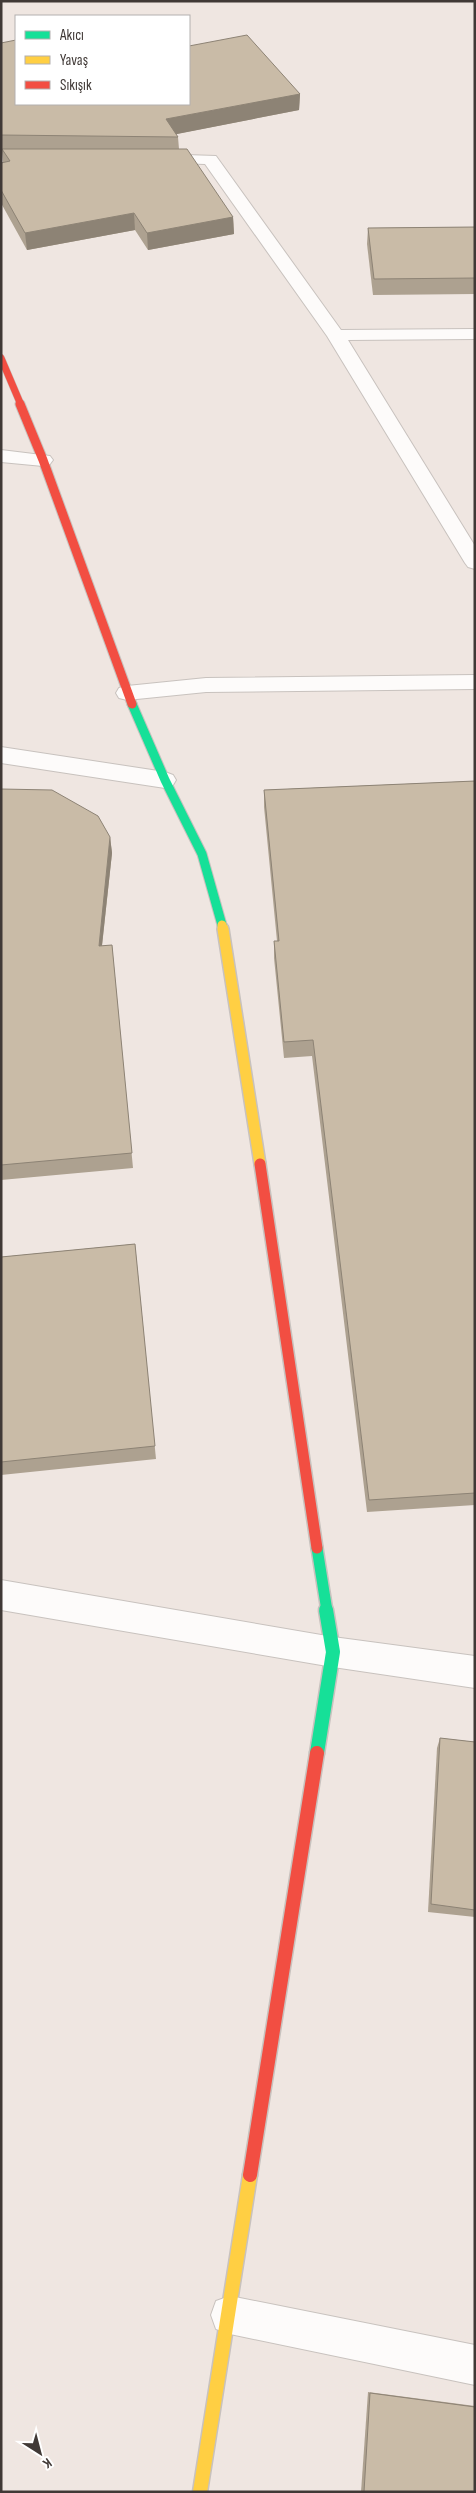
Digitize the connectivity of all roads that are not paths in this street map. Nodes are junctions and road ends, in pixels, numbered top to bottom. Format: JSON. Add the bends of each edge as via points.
{"nodes":[{"id":1,"x":140,"y":159,"type":"edge"},
{"id":2,"x":475,"y":334,"type":"edge"},
{"id":3,"x":336,"y":335,"type":"junction"},
{"id":4,"x":1,"y":358,"type":"edge"},
{"id":5,"x":1,"y":456,"type":"edge"},
{"id":6,"x":43,"y":460,"type":"junction"},
{"id":7,"x":475,"y":563,"type":"edge"},
{"id":8,"x":475,"y":682,"type":"edge"},
{"id":9,"x":127,"y":693,"type":"junction"},
{"id":10,"x":1,"y":754,"type":"edge"},
{"id":11,"x":164,"y":780,"type":"junction"},
{"id":12,"x":1,"y":1595,"type":"edge"},
{"id":13,"x":333,"y":1652,"type":"junction"},
{"id":14,"x":475,"y":1672,"type":"edge"},
{"id":15,"x":230,"y":2315,"type":"junction"},
{"id":16,"x":475,"y":2365,"type":"edge"},
{"id":17,"x":200,"y":2492,"type":"edge"}],
"edges":[{"from":1,"to":3,"type":"street","via":[[210,159]]},
{"from":2,"to":3,"type":"street"},
{"from":3,"to":7,"type":"street"},
{"from":4,"to":6,"type":"street"},
{"from":5,"to":6,"type":"street"},
{"from":6,"to":9,"type":"street"},
{"from":8,"to":9,"type":"street","via":[[206,685]]},
{"from":9,"to":11,"type":"street"},
{"from":10,"to":11,"type":"street"},
{"from":11,"to":13,"type":"street","via":[[202,854],[229,960]]},
{"from":12,"to":13,"type":"street"},
{"from":13,"to":14,"type":"street"},
{"from":13,"to":15,"type":"street"},
{"from":15,"to":16,"type":"street"},
{"from":15,"to":17,"type":"street"}]}
